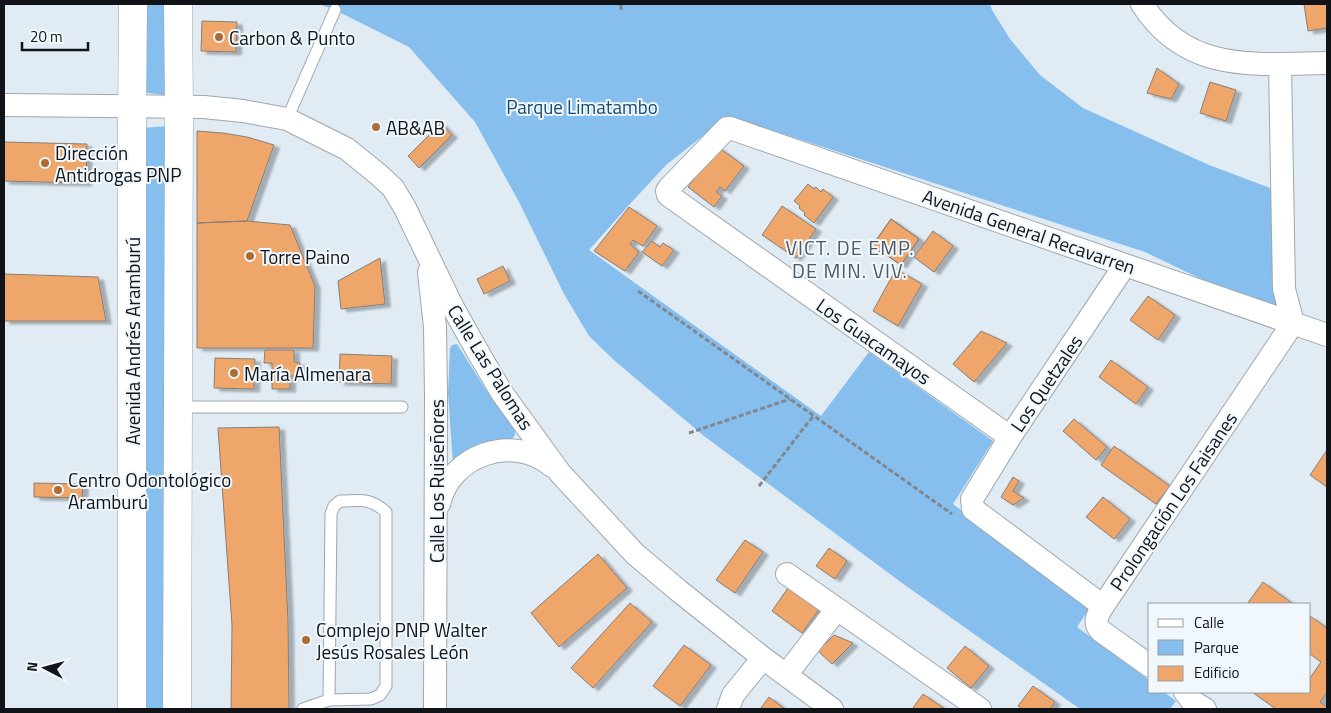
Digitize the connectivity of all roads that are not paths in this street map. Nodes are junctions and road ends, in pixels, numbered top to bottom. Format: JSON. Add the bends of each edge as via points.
{"nodes":[{"id":1,"x":133,"y":4,"type":"edge"},
{"id":2,"x":178,"y":4,"type":"edge"},
{"id":3,"x":1142,"y":4,"type":"edge"},
{"id":4,"x":335,"y":10,"type":"dead end"},
{"id":5,"x":1327,"y":63,"type":"edge"},
{"id":6,"x":1280,"y":64,"type":"junction"},
{"id":7,"x":4,"y":105,"type":"edge"},
{"id":8,"x":132,"y":107,"type":"junction"},
{"id":9,"x":179,"y":107,"type":"junction"},
{"id":10,"x":287,"y":119,"type":"junction"},
{"id":11,"x":730,"y":128,"type":"joint"},
{"id":12,"x":427,"y":254,"type":"junction"},
{"id":13,"x":1125,"y":265,"type":"junction"},
{"id":14,"x":1293,"y":323,"type":"junction"},
{"id":15,"x":1327,"y":335,"type":"edge"},
{"id":16,"x":178,"y":407,"type":"junction"},
{"id":17,"x":402,"y":407,"type":"dead end"},
{"id":18,"x":1010,"y":437,"type":"junction"},
{"id":19,"x":560,"y":474,"type":"junction"},
{"id":20,"x":437,"y":520,"type":"junction"},
{"id":21,"x":787,"y":574,"type":"dead end"},
{"id":22,"x":1103,"y":606,"type":"junction"},
{"id":23,"x":837,"y":609,"type":"junction"},
{"id":24,"x":762,"y":658,"type":"junction"},
{"id":25,"x":1148,"y":665,"type":"edge"},
{"id":26,"x":786,"y":676,"type":"junction"},
{"id":27,"x":329,"y":700,"type":"junction"},
{"id":28,"x":976,"y":708,"type":"edge"},
{"id":29,"x":132,"y":709,"type":"edge"},
{"id":30,"x":177,"y":709,"type":"edge"},
{"id":31,"x":303,"y":709,"type":"edge"},
{"id":32,"x":436,"y":709,"type":"edge"},
{"id":33,"x":728,"y":709,"type":"edge"},
{"id":34,"x":832,"y":709,"type":"edge"}],
"edges":[{"from":1,"to":8,"type":"main road","name":"Avenida Andrés Aramburú"},
{"from":2,"to":9,"type":"main road"},
{"from":3,"to":6,"type":"street","via":[[1163,30],[1195,51],[1224,61]]},
{"from":4,"to":10,"type":"lane"},
{"from":5,"to":6,"type":"street"},
{"from":6,"to":14,"type":"street","via":[[1284,289]]},
{"from":7,"to":8,"type":"street","name":"Calle Las Palomas"},
{"from":8,"to":9,"type":"street","name":"Calle Las Palomas"},
{"from":8,"to":29,"type":"main road","name":"Avenida Andrés Aramburú"},
{"from":9,"to":10,"type":"street","name":"Calle Las Palomas","via":[[243,111]]},
{"from":9,"to":16,"type":"main road"},
{"from":10,"to":12,"type":"street","name":"Calle Las Palomas","via":[[347,149],[379,175],[405,208]]},
{"from":11,"to":13,"type":"street","name":"Avenida General Recavarren"},
{"from":11,"to":18,"type":"street","name":"Los Guacamayos","via":[[669,188],[668,195]]},
{"from":12,"to":19,"type":"street","name":"Calle Las Palomas","via":[[451,304],[502,392]]},
{"from":12,"to":20,"type":"street","name":"Calle Los Ruiseñores","via":[[435,327]]},
{"from":13,"to":14,"type":"street","name":"Avenida General Recavarren"},
{"from":13,"to":18,"type":"street","name":"Los Quetzales"},
{"from":14,"to":15,"type":"street","name":"Avenida General Recavarren"},
{"from":14,"to":22,"type":"street","name":"Prolongación Los Faisanes"},
{"from":16,"to":17,"type":"lane"},
{"from":16,"to":30,"type":"main road"},
{"from":18,"to":22,"type":"street","name":"Los Quetzales","via":[[965,512],[973,509]]},
{"from":19,"to":20,"type":"street","via":[[546,461],[529,453],[510,450],[474,458],[447,484],[439,502]]},
{"from":19,"to":24,"type":"street","name":"Calle Las Palomas","via":[[635,554]]},
{"from":20,"to":32,"type":"street","name":"Calle Los Ruiseñores"},
{"from":21,"to":23,"type":"street"},
{"from":22,"to":25,"type":"street","name":"Prolongación Los Faisanes","via":[[1095,623],[1098,628]]},
{"from":23,"to":26,"type":"street"},
{"from":23,"to":28,"type":"street"},
{"from":24,"to":26,"type":"street","name":"Calle Las Palomas"},
{"from":24,"to":33,"type":"street","via":[[734,695]]},
{"from":26,"to":34,"type":"street","name":"Calle Las Palomas"},
{"from":27,"to":27,"type":"lane","via":[[371,699],[380,695],[386,686],[386,512],[368,501],[340,501],[331,514]]},
{"from":27,"to":31,"type":"lane"}]}
